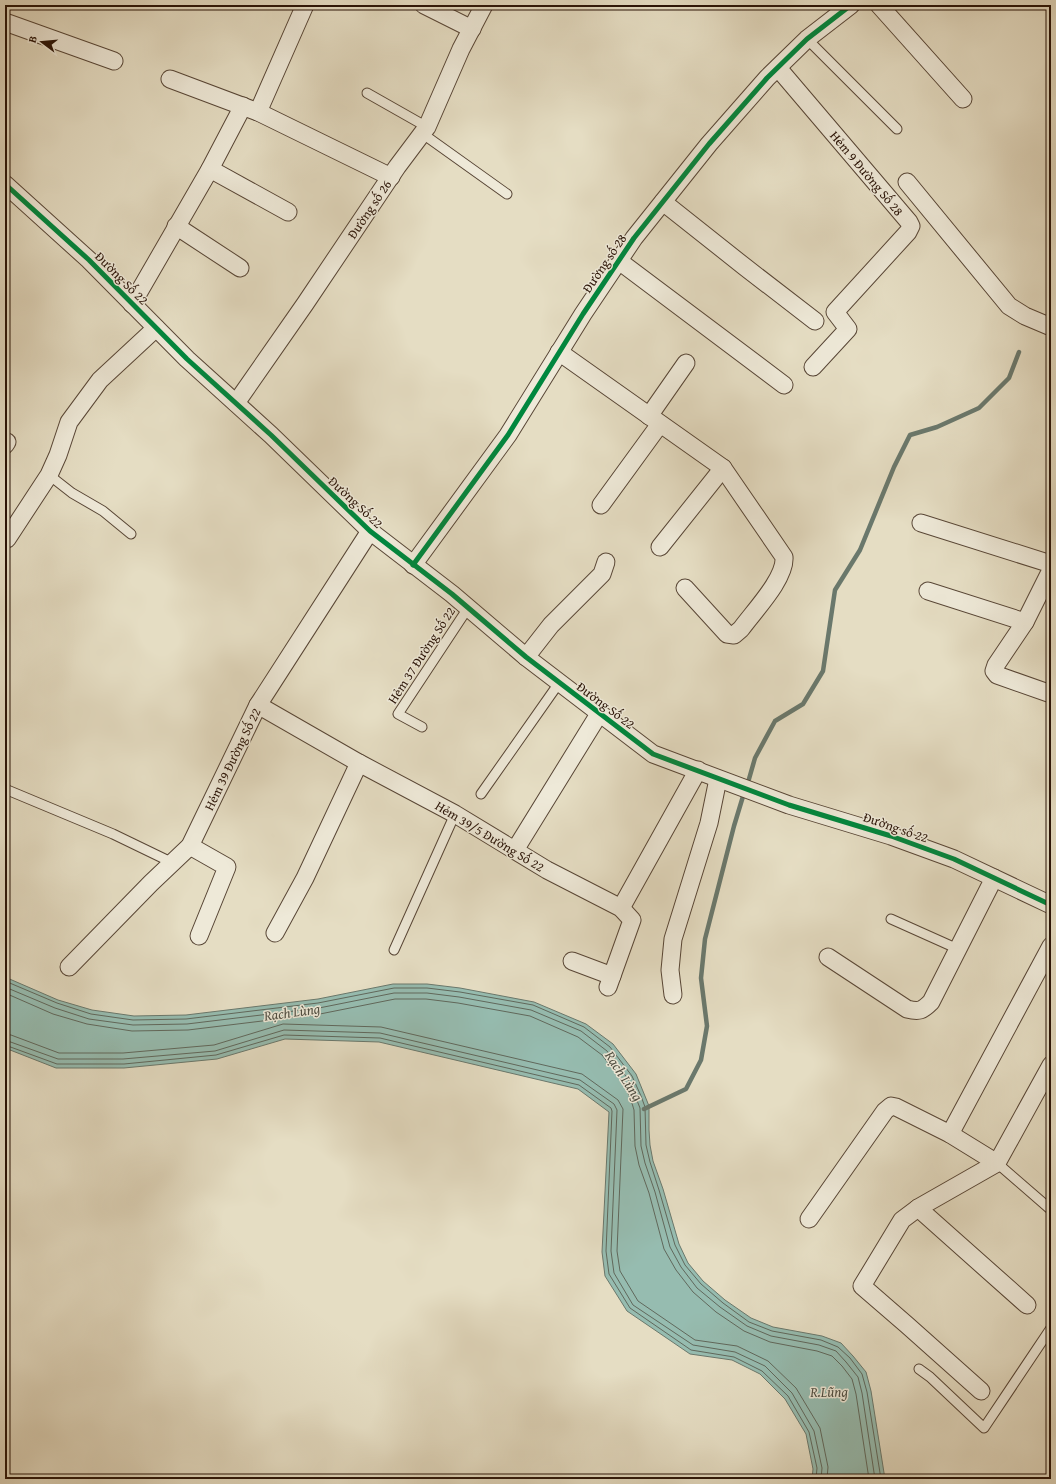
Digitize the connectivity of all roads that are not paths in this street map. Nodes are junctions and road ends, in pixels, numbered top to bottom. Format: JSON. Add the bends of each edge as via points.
{"nodes":[{"id":1,"x":305,"y":5,"type":"edge"},
{"id":2,"x":424,"y":5,"type":"edge"},
{"id":3,"x":484,"y":5,"type":"edge"},
{"id":4,"x":852,"y":5,"type":"edge"},
{"id":5,"x":879,"y":5,"type":"edge"},
{"id":6,"x":5,"y":22,"type":"edge"},
{"id":7,"x":472,"y":29,"type":"junction"},
{"id":8,"x":807,"y":39,"type":"junction"},
{"id":9,"x":114,"y":61,"type":"dead end"},
{"id":10,"x":778,"y":68,"type":"junction"},
{"id":11,"x":170,"y":79,"type":"dead end"},
{"id":12,"x":367,"y":93,"type":"dead end"},
{"id":13,"x":963,"y":99,"type":"dead end"},
{"id":14,"x":250,"y":109,"type":"junction"},
{"id":15,"x":897,"y":129,"type":"dead end"},
{"id":16,"x":425,"y":130,"type":"junction"},
{"id":17,"x":210,"y":169,"type":"junction"},
{"id":18,"x":391,"y":177,"type":"junction"},
{"id":19,"x":907,"y":182,"type":"dead end"},
{"id":20,"x":5,"y":184,"type":"edge"},
{"id":21,"x":507,"y":194,"type":"dead end"},
{"id":22,"x":663,"y":202,"type":"junction"},
{"id":23,"x":288,"y":212,"type":"dead end"},
{"id":24,"x":176,"y":226,"type":"junction"},
{"id":25,"x":619,"y":261,"type":"junction"},
{"id":26,"x":240,"y":268,"type":"dead end"},
{"id":27,"x":132,"y":304,"type":"junction"},
{"id":28,"x":815,"y":320,"type":"dead end"},
{"id":29,"x":1051,"y":327,"type":"edge"},
{"id":30,"x":156,"y":328,"type":"junction"},
{"id":31,"x":559,"y":352,"type":"junction"},
{"id":32,"x":686,"y":363,"type":"dead end"},
{"id":33,"x":813,"y":367,"type":"dead end"},
{"id":34,"x":784,"y":385,"type":"dead end"},
{"id":35,"x":236,"y":403,"type":"junction"},
{"id":36,"x":654,"y":420,"type":"junction"},
{"id":37,"x":723,"y":468,"type":"junction"},
{"id":38,"x":49,"y":475,"type":"junction"},
{"id":39,"x":601,"y":505,"type":"dead end"},
{"id":40,"x":921,"y":523,"type":"dead end"},
{"id":41,"x":370,"y":531,"type":"junction"},
{"id":42,"x":131,"y":534,"type":"dead end"},
{"id":43,"x":6,"y":539,"type":"dead end"},
{"id":44,"x":660,"y":546,"type":"dead end"},
{"id":45,"x":606,"y":562,"type":"dead end"},
{"id":46,"x":1051,"y":564,"type":"edge"},
{"id":47,"x":413,"y":565,"type":"junction"},
{"id":48,"x":1051,"y":570,"type":"edge"},
{"id":49,"x":685,"y":588,"type":"dead end"},
{"id":50,"x":928,"y":591,"type":"dead end"},
{"id":51,"x":468,"y":608,"type":"junction"},
{"id":52,"x":1025,"y":622,"type":"junction"},
{"id":53,"x":526,"y":657,"type":"junction"},
{"id":54,"x":559,"y":683,"type":"junction"},
{"id":55,"x":1051,"y":694,"type":"edge"},
{"id":56,"x":258,"y":705,"type":"junction"},
{"id":57,"x":599,"y":714,"type":"junction"},
{"id":58,"x":422,"y":727,"type":"dead end"},
{"id":59,"x":359,"y":763,"type":"junction"},
{"id":60,"x":698,"y":770,"type":"junction"},
{"id":61,"x":724,"y":781,"type":"junction"},
{"id":62,"x":5,"y":789,"type":"edge"},
{"id":63,"x":481,"y":794,"type":"dead end"},
{"id":64,"x":454,"y":814,"type":"junction"},
{"id":65,"x":190,"y":846,"type":"junction"},
{"id":66,"x":514,"y":850,"type":"junction"},
{"id":67,"x":173,"y":863,"type":"junction"},
{"id":68,"x":994,"y":878,"type":"junction"},
{"id":69,"x":1051,"y":905,"type":"edge"},
{"id":70,"x":621,"y":908,"type":"junction"},
{"id":71,"x":891,"y":919,"type":"dead end"},
{"id":72,"x":275,"y":933,"type":"dead end"},
{"id":73,"x":199,"y":936,"type":"dead end"},
{"id":74,"x":1051,"y":946,"type":"edge"},
{"id":75,"x":958,"y":949,"type":"junction"},
{"id":76,"x":394,"y":950,"type":"dead end"},
{"id":77,"x":828,"y":957,"type":"dead end"},
{"id":78,"x":572,"y":961,"type":"dead end"},
{"id":79,"x":69,"y":967,"type":"dead end"},
{"id":80,"x":673,"y":995,"type":"dead end"},
{"id":81,"x":1051,"y":1065,"type":"edge"},
{"id":82,"x":950,"y":1134,"type":"junction"},
{"id":83,"x":997,"y":1163,"type":"junction"},
{"id":84,"x":918,"y":1208,"type":"junction"},
{"id":85,"x":1050,"y":1209,"type":"dead end"},
{"id":86,"x":809,"y":1219,"type":"dead end"},
{"id":87,"x":1027,"y":1305,"type":"dead end"},
{"id":88,"x":1051,"y":1328,"type":"edge"},
{"id":89,"x":919,"y":1369,"type":"dead end"},
{"id":90,"x":981,"y":1391,"type":"dead end"}],
"edges":[{"from":1,"to":14,"type":"street"},
{"from":2,"to":7,"type":"street"},
{"from":3,"to":7,"type":"street","name":"Đường số 26"},
{"from":4,"to":8,"type":"street","name":"Đường số 28"},
{"from":5,"to":13,"type":"street"},
{"from":6,"to":9,"type":"street"},
{"from":7,"to":16,"type":"street","name":"Đường số 26"},
{"from":8,"to":10,"type":"street","name":"Đường số 28"},
{"from":8,"to":15,"type":"lane"},
{"from":10,"to":22,"type":"street","name":"Đường số 28","via":[[709,144]]},
{"from":10,"to":33,"type":"street","name":"Hẻm 9 Đường Số 28","via":[[911,226],[835,312],[848,330]]},
{"from":11,"to":14,"type":"street"},
{"from":12,"to":16,"type":"lane"},
{"from":14,"to":17,"type":"street"},
{"from":14,"to":18,"type":"street"},
{"from":16,"to":18,"type":"street","name":"Đường số 26"},
{"from":16,"to":21,"type":"lane"},
{"from":17,"to":23,"type":"street"},
{"from":17,"to":24,"type":"street"},
{"from":18,"to":35,"type":"street","name":"Đường số 26"},
{"from":19,"to":29,"type":"street","via":[[1009,306]]},
{"from":20,"to":27,"type":"street","name":"Đường Số 22","via":[[89,260]]},
{"from":22,"to":25,"type":"street","name":"Đường số 28"},
{"from":22,"to":28,"type":"street"},
{"from":24,"to":26,"type":"street"},
{"from":24,"to":27,"type":"street"},
{"from":25,"to":31,"type":"street","name":"Đường số 28"},
{"from":25,"to":34,"type":"street"},
{"from":27,"to":30,"type":"street","name":"Đường Số 22"},
{"from":30,"to":35,"type":"street","name":"Đường Số 22"},
{"from":30,"to":38,"type":"street","via":[[100,380],[69,422]]},
{"from":31,"to":36,"type":"street"},
{"from":31,"to":47,"type":"street","name":"Đường số 28","via":[[508,435]]},
{"from":32,"to":36,"type":"street"},
{"from":35,"to":41,"type":"street","name":"Đường Số 22"},
{"from":36,"to":37,"type":"street"},
{"from":36,"to":39,"type":"street"},
{"from":37,"to":44,"type":"street"},
{"from":37,"to":49,"type":"street","via":[[784,556],[785,563],[780,577],[734,635],[727,634]]},
{"from":38,"to":42,"type":"lane","via":[[72,493],[103,511]]},
{"from":38,"to":43,"type":"street"},
{"from":40,"to":46,"type":"street"},
{"from":41,"to":47,"type":"street","name":"Đường Số 22"},
{"from":41,"to":56,"type":"street","name":"Hẻm 39 Đường Số 22"},
{"from":45,"to":53,"type":"street","via":[[602,574],[551,625]]},
{"from":47,"to":51,"type":"street","name":"Đường Số 22"},
{"from":48,"to":52,"type":"street"},
{"from":50,"to":52,"type":"street"},
{"from":51,"to":53,"type":"street","name":"Đường Số 22"},
{"from":51,"to":58,"type":"lane","name":"Hẻm 37 Đường Số 22","via":[[398,714]]},
{"from":52,"to":55,"type":"street","via":[[994,671],[997,675]]},
{"from":53,"to":54,"type":"street","name":"Đường Số 22"},
{"from":54,"to":57,"type":"street","name":"Đường Số 22"},
{"from":54,"to":63,"type":"lane"},
{"from":56,"to":59,"type":"street","name":"Hẻm 39/5 Đường Số 22"},
{"from":56,"to":65,"type":"street","name":"Hẻm 39 Đường Số 22"},
{"from":57,"to":60,"type":"street","name":"Đường Số 22","via":[[654,754]]},
{"from":57,"to":66,"type":"street"},
{"from":59,"to":64,"type":"street","name":"Hẻm 39/5 Đường Số 22"},
{"from":59,"to":72,"type":"street","via":[[305,878]]},
{"from":60,"to":61,"type":"street","name":"Đường Số 22"},
{"from":60,"to":70,"type":"street"},
{"from":61,"to":68,"type":"street","name":"Đường số 22","via":[[891,836],[954,859]]},
{"from":61,"to":80,"type":"street","via":[[673,939],[670,970]]},
{"from":62,"to":67,"type":"lane","via":[[113,834]]},
{"from":64,"to":66,"type":"street","name":"Hẻm 39/5 Đường Số 22"},
{"from":64,"to":76,"type":"lane"},
{"from":65,"to":67,"type":"street","name":"Hẻm 39 Đường Số 22"},
{"from":65,"to":73,"type":"street","via":[[227,867]]},
{"from":66,"to":70,"type":"street","name":"Hẻm 39/5 Đường Số 22"},
{"from":67,"to":79,"type":"street","name":"Hẻm 39 Đường Số 22"},
{"from":68,"to":69,"type":"street","name":"Đường số 22"},
{"from":68,"to":75,"type":"street"},
{"from":70,"to":78,"type":"street","via":[[632,920],[610,981]]},
{"from":71,"to":75,"type":"lane"},
{"from":74,"to":82,"type":"street"},
{"from":75,"to":77,"type":"street","via":[[931,1002],[920,1010],[907,1009]]},
{"from":81,"to":83,"type":"street"},
{"from":82,"to":83,"type":"street"},
{"from":82,"to":86,"type":"street","via":[[896,1107],[889,1107]]},
{"from":83,"to":84,"type":"street"},
{"from":83,"to":85,"type":"lane"},
{"from":84,"to":87,"type":"street"},
{"from":84,"to":90,"type":"street","via":[[902,1220],[862,1286]]},
{"from":88,"to":89,"type":"lane","via":[[984,1428]]}]}
